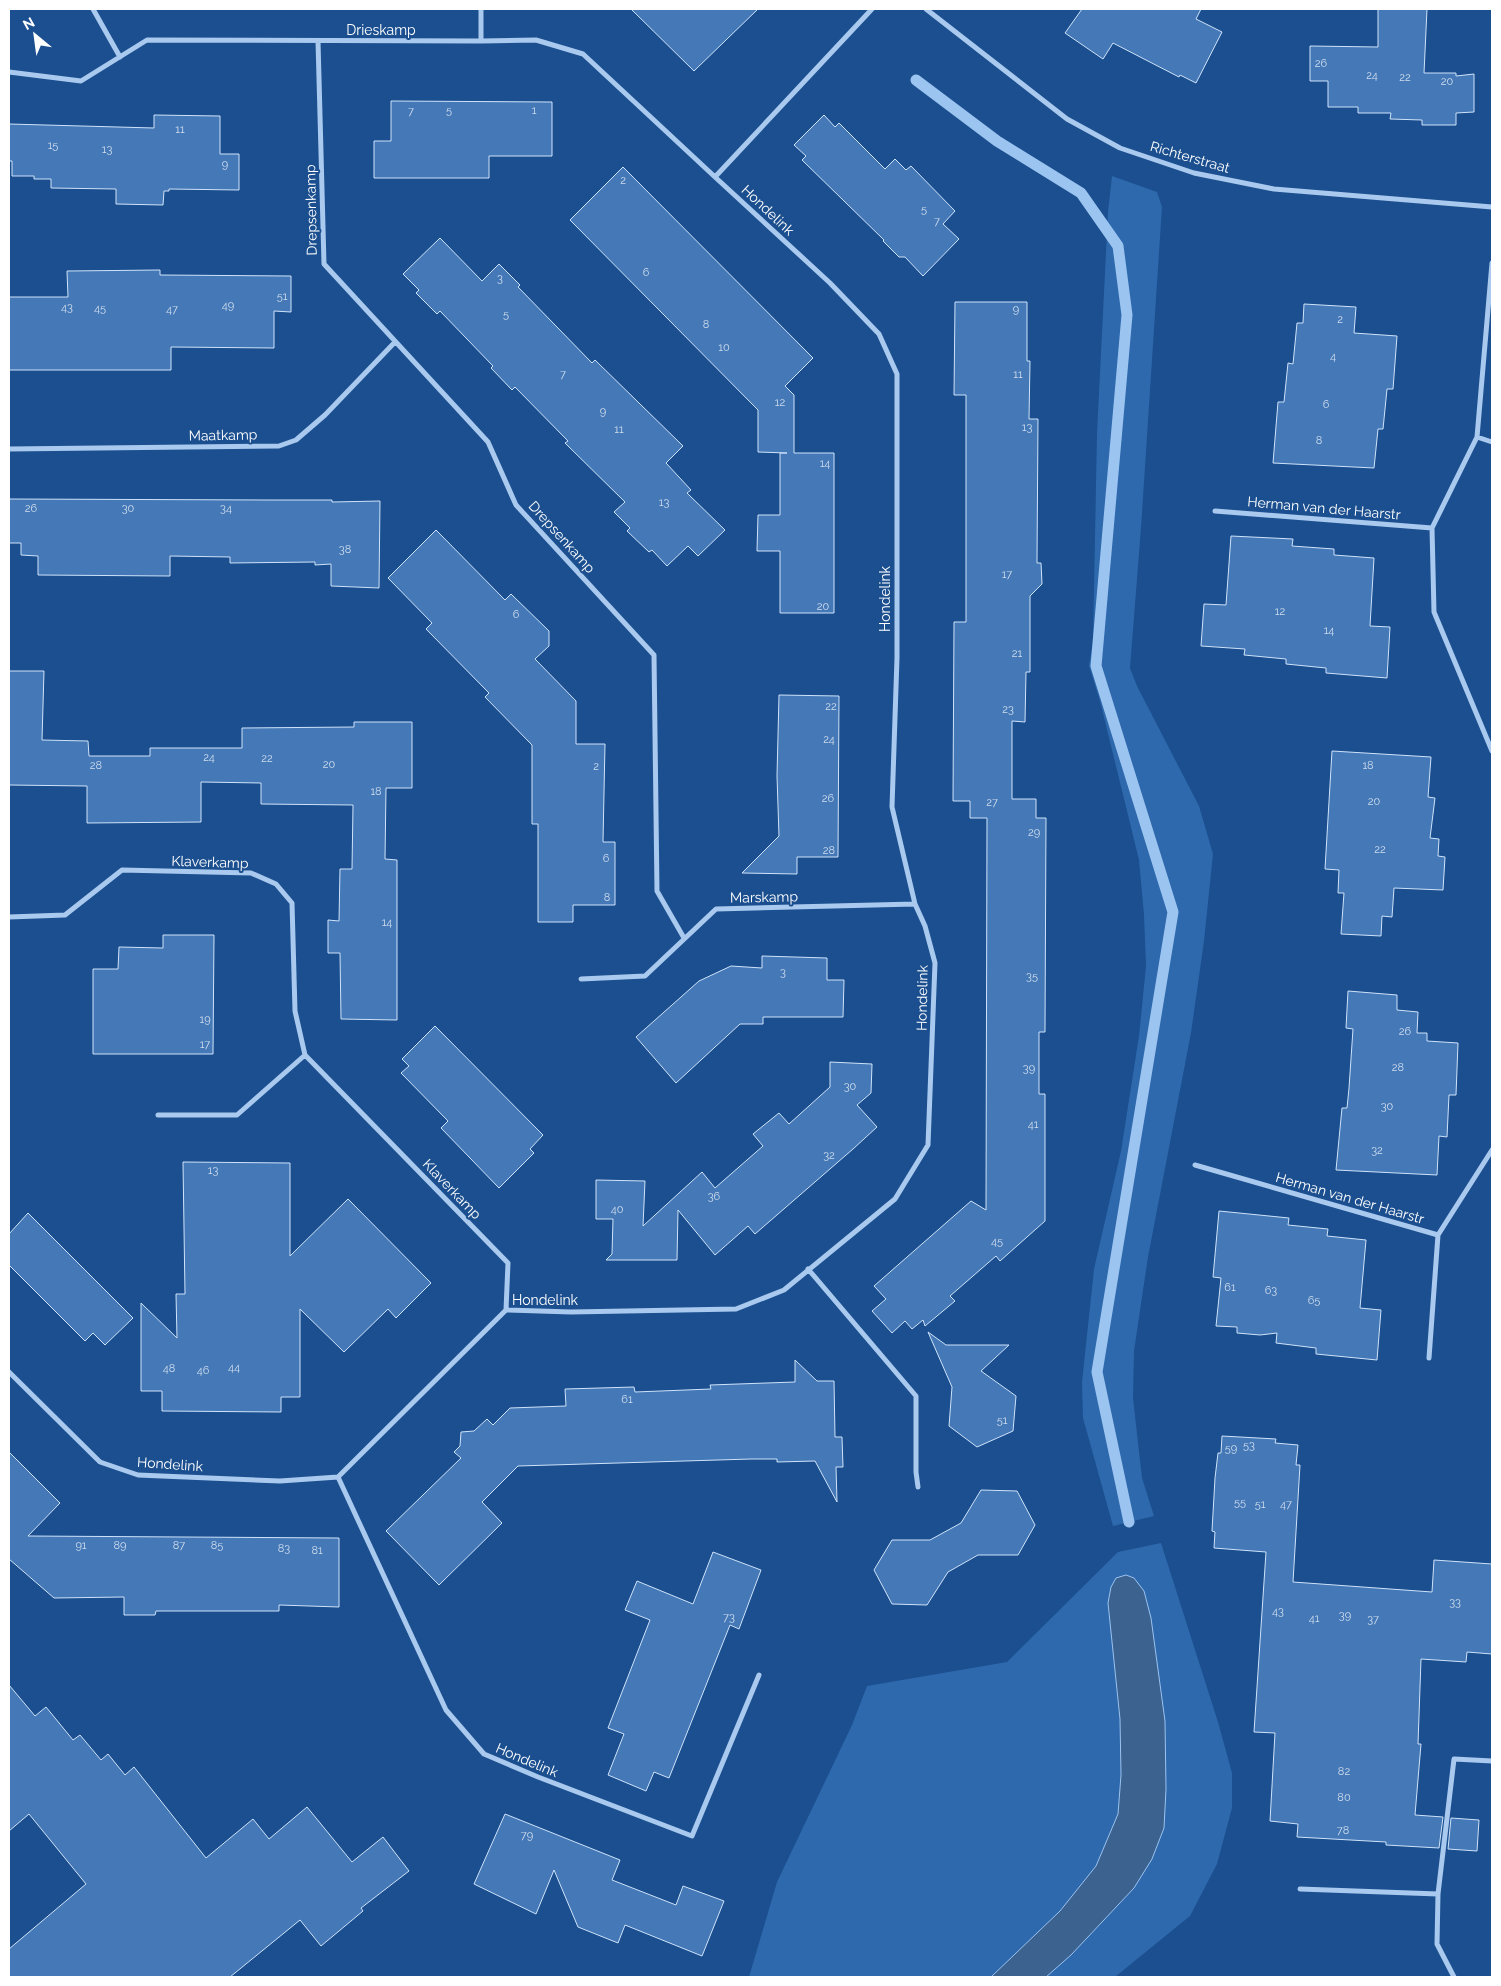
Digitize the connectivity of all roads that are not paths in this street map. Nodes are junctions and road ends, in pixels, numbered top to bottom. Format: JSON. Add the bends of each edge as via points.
{"nodes":[{"id":1,"x":93,"y":9,"type":"edge"},
{"id":2,"x":481,"y":9,"type":"edge"},
{"id":3,"x":872,"y":9,"type":"edge"},
{"id":4,"x":926,"y":9,"type":"edge"},
{"id":5,"x":318,"y":41,"type":"junction"},
{"id":6,"x":481,"y":41,"type":"junction"},
{"id":7,"x":120,"y":57,"type":"junction"},
{"id":8,"x":9,"y":72,"type":"edge"},
{"id":9,"x":715,"y":177,"type":"junction"},
{"id":10,"x":1492,"y":207,"type":"edge"},
{"id":11,"x":1492,"y":263,"type":"edge"},
{"id":12,"x":395,"y":342,"type":"junction"},
{"id":13,"x":1478,"y":437,"type":"junction"},
{"id":14,"x":1492,"y":442,"type":"edge"},
{"id":15,"x":9,"y":450,"type":"edge"},
{"id":16,"x":1215,"y":511,"type":"dead end"},
{"id":17,"x":1432,"y":528,"type":"junction"},
{"id":18,"x":1491,"y":741,"type":"edge"},
{"id":19,"x":1492,"y":751,"type":"edge"},
{"id":20,"x":915,"y":904,"type":"junction"},
{"id":21,"x":9,"y":917,"type":"edge"},
{"id":22,"x":684,"y":938,"type":"junction"},
{"id":23,"x":581,"y":979,"type":"dead end"},
{"id":24,"x":305,"y":1055,"type":"junction"},
{"id":25,"x":158,"y":1115,"type":"dead end"},
{"id":26,"x":1492,"y":1150,"type":"edge"},
{"id":27,"x":1195,"y":1165,"type":"dead end"},
{"id":28,"x":1438,"y":1235,"type":"junction"},
{"id":29,"x":808,"y":1269,"type":"junction"},
{"id":30,"x":506,"y":1310,"type":"junction"},
{"id":31,"x":1429,"y":1358,"type":"dead end"},
{"id":32,"x":9,"y":1372,"type":"edge"},
{"id":33,"x":338,"y":1477,"type":"junction"},
{"id":34,"x":918,"y":1486,"type":"dead end"},
{"id":35,"x":759,"y":1675,"type":"dead end"},
{"id":36,"x":1492,"y":1761,"type":"edge"},
{"id":37,"x":1300,"y":1888,"type":"dead end"},
{"id":38,"x":1438,"y":1894,"type":"junction"},
{"id":39,"x":1454,"y":1977,"type":"edge"}],
"edges":[{"from":1,"to":7,"type":"street"},
{"from":2,"to":6,"type":"street"},
{"from":3,"to":9,"type":"street"},
{"from":4,"to":10,"type":"street","name":"Richterstraat","via":[[1067,118],[1120,148],[1194,173],[1274,189]]},
{"from":5,"to":6,"type":"street","name":"Drieskamp"},
{"from":5,"to":7,"type":"street","name":"Drieskamp","via":[[147,40]]},
{"from":5,"to":12,"type":"street","name":"Drepsenkamp","via":[[324,264]]},
{"from":6,"to":9,"type":"street","name":"Drieskamp","via":[[536,40],[583,54]]},
{"from":7,"to":8,"type":"street","name":"Drieskamp","via":[[81,80]]},
{"from":9,"to":20,"type":"street","name":"Hondelink","via":[[830,284],[878,334],[897,374],[897,658],[892,807]]},
{"from":11,"to":13,"type":"street"},
{"from":12,"to":15,"type":"street","name":"Maatkamp","via":[[325,415],[296,440],[279,446]]},
{"from":12,"to":22,"type":"street","name":"Drepsenkamp","via":[[488,442],[516,505],[654,655],[657,891]]},
{"from":13,"to":14,"type":"street"},
{"from":13,"to":17,"type":"street"},
{"from":16,"to":17,"type":"street","name":"Herman van der Haarstr"},
{"from":17,"to":18,"type":"street","via":[[1434,612]]},
{"from":18,"to":19,"type":"street"},
{"from":20,"to":22,"type":"street","name":"Marskamp","via":[[716,909]]},
{"from":20,"to":29,"type":"street","name":"Hondelink","via":[[935,963],[928,1145],[895,1199]]},
{"from":21,"to":24,"type":"street","name":"Klaverkamp","via":[[65,915],[122,870],[252,873],[276,884],[292,903],[295,1011]]},
{"from":22,"to":23,"type":"street","name":"Marskamp","via":[[645,976]]},
{"from":24,"to":25,"type":"street","via":[[237,1115]]},
{"from":24,"to":30,"type":"street","name":"Klaverkamp","via":[[508,1263]]},
{"from":26,"to":28,"type":"street"},
{"from":27,"to":28,"type":"street","name":"Herman van der Haarstr"},
{"from":28,"to":31,"type":"street","name":"Herman van der Haarstr"},
{"from":29,"to":30,"type":"street","name":"Hondelink","via":[[784,1290],[736,1309]]},
{"from":29,"to":34,"type":"street","via":[[916,1396]]},
{"from":30,"to":33,"type":"street","name":"Hondelink"},
{"from":32,"to":33,"type":"street","name":"Hondelink","via":[[100,1462],[138,1475],[280,1481]]},
{"from":33,"to":35,"type":"street","name":"Hondelink","via":[[446,1710],[484,1754],[692,1836]]},
{"from":36,"to":38,"type":"street","via":[[1454,1759]]},
{"from":37,"to":38,"type":"street"},
{"from":38,"to":39,"type":"street","via":[[1437,1944]]}]}
